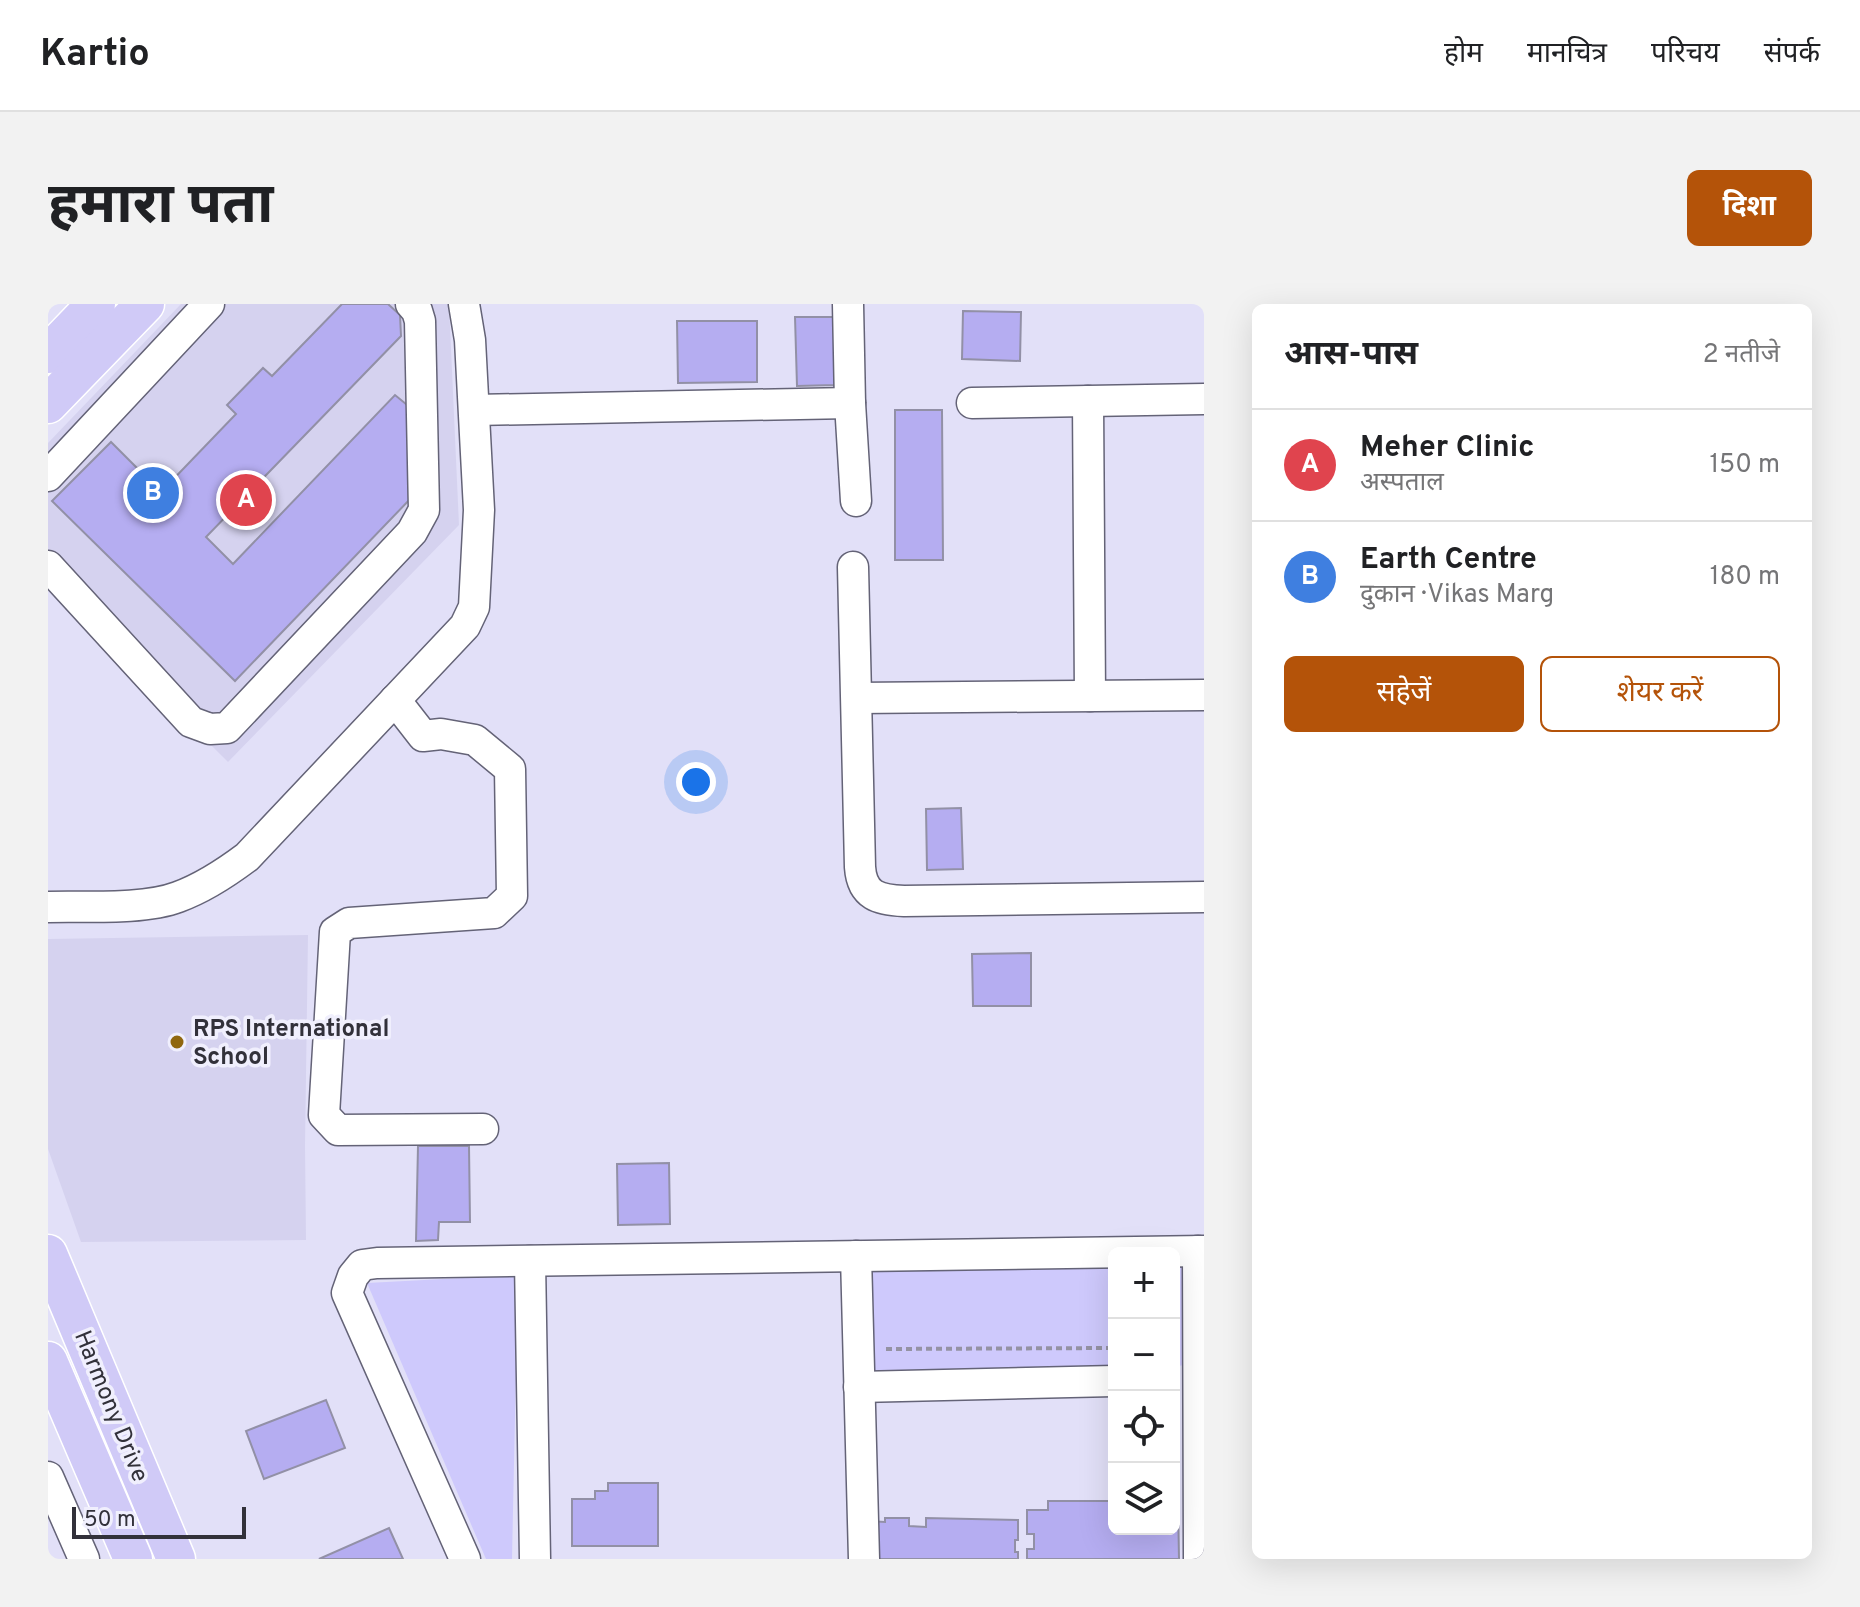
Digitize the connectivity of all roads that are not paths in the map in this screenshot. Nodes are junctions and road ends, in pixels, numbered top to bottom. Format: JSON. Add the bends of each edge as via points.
{"nodes":[{"id":1,"x":96,"y":304,"type":"edge"},
{"id":2,"x":145,"y":304,"type":"edge"},
{"id":3,"x":209,"y":304,"type":"edge"},
{"id":4,"x":411,"y":304,"type":"edge"},
{"id":5,"x":464,"y":304,"type":"edge"},
{"id":6,"x":848,"y":304,"type":"edge"},
{"id":7,"x":48,"y":354,"type":"edge"},
{"id":8,"x":1204,"y":399,"type":"edge"},
{"id":9,"x":1088,"y":401,"type":"junction"},
{"id":10,"x":850,"y":403,"type":"junction"},
{"id":11,"x":972,"y":403,"type":"dead end"},
{"id":12,"x":48,"y":404,"type":"edge"},
{"id":13,"x":475,"y":410,"type":"junction"},
{"id":14,"x":48,"y":476,"type":"edge"},
{"id":15,"x":856,"y":501,"type":"dead end"},
{"id":16,"x":48,"y":566,"type":"edge"},
{"id":17,"x":853,"y":567,"type":"dead end"},
{"id":18,"x":1204,"y":695,"type":"edge"},
{"id":19,"x":1090,"y":696,"type":"junction"},
{"id":20,"x":857,"y":698,"type":"junction"},
{"id":21,"x":395,"y":700,"type":"junction"},
{"id":22,"x":1204,"y":897,"type":"edge"},
{"id":23,"x":48,"y":907,"type":"edge"},
{"id":24,"x":483,"y":1129,"type":"dead end"},
{"id":25,"x":1201,"y":1251,"type":"edge"},
{"id":26,"x":48,"y":1254,"type":"edge"},
{"id":27,"x":856,"y":1256,"type":"junction"},
{"id":28,"x":530,"y":1261,"type":"junction"},
{"id":29,"x":48,"y":1361,"type":"edge"},
{"id":30,"x":1186,"y":1380,"type":"edge"},
{"id":31,"x":1108,"y":1381,"type":"edge"},
{"id":32,"x":859,"y":1387,"type":"junction"},
{"id":33,"x":129,"y":1449,"type":"junction"},
{"id":34,"x":92,"y":1463,"type":"junction"},
{"id":35,"x":48,"y":1477,"type":"edge"},
{"id":36,"x":84,"y":1559,"type":"edge"},
{"id":37,"x":133,"y":1559,"type":"edge"},
{"id":38,"x":176,"y":1559,"type":"edge"},
{"id":39,"x":465,"y":1559,"type":"edge"},
{"id":40,"x":535,"y":1559,"type":"edge"},
{"id":41,"x":864,"y":1559,"type":"edge"},
{"id":42,"x":1199,"y":1559,"type":"edge"}],
"edges":[{"from":1,"to":7,"type":"main road"},
{"from":2,"to":12,"type":"main road"},
{"from":3,"to":14,"type":"street"},
{"from":4,"to":16,"type":"street","via":[[420,321],[424,510],[419,522],[227,728],[191,722]]},
{"from":5,"to":13,"type":"street"},
{"from":6,"to":10,"type":"street"},
{"from":8,"to":9,"type":"street"},
{"from":9,"to":11,"type":"street"},
{"from":9,"to":19,"type":"street"},
{"from":10,"to":13,"type":"street"},
{"from":10,"to":15,"type":"street"},
{"from":13,"to":21,"type":"street","via":[[479,510],[474,607],[465,626]]},
{"from":17,"to":20,"type":"street"},
{"from":18,"to":19,"type":"street"},
{"from":19,"to":20,"type":"street"},
{"from":20,"to":22,"type":"street","via":[[861,880],[877,897]]},
{"from":21,"to":23,"type":"street","via":[[228,872],[178,897],[149,904]]},
{"from":21,"to":24,"type":"street","via":[[423,736],[475,740],[510,769],[512,896],[494,913],[349,923],[335,932],[324,1115],[338,1130]]},
{"from":25,"to":27,"type":"street"},
{"from":25,"to":30,"type":"street"},
{"from":26,"to":33,"type":"main road","name":"Harmony Drive"},
{"from":27,"to":28,"type":"street"},
{"from":27,"to":32,"type":"street"},
{"from":28,"to":39,"type":"street","via":[[362,1265],[347,1293]]},
{"from":28,"to":40,"type":"street"},
{"from":29,"to":34,"type":"main road"},
{"from":30,"to":42,"type":"street"},
{"from":31,"to":32,"type":"street"},
{"from":32,"to":41,"type":"street"},
{"from":33,"to":34,"type":"main road"},
{"from":33,"to":38,"type":"main road","name":"Harmony Drive"},
{"from":34,"to":37,"type":"main road"},
{"from":35,"to":36,"type":"street"}]}
